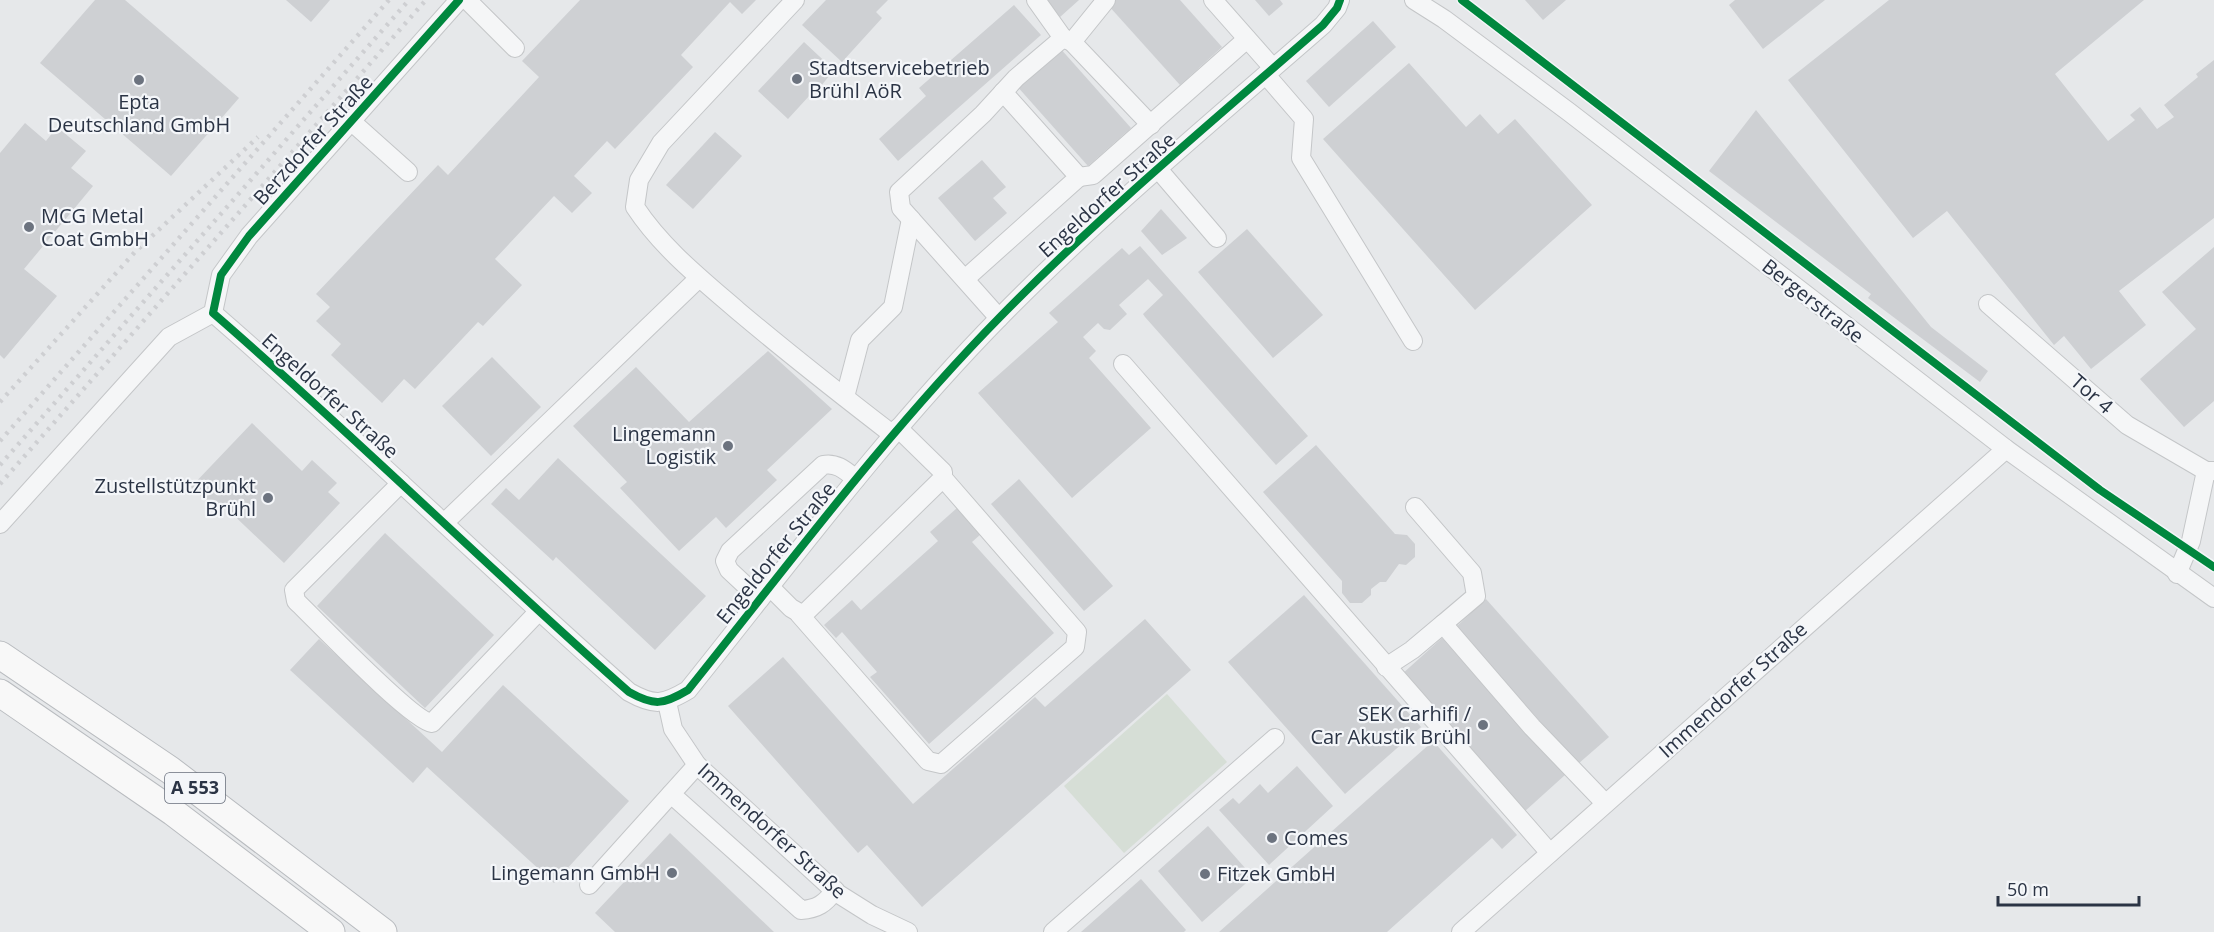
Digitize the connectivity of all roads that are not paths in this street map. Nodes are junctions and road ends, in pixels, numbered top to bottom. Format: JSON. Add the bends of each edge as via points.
{"nodes":[{"id":1,"x":459,"y":0,"type":"edge"},
{"id":2,"x":467,"y":0,"type":"edge"},
{"id":3,"x":795,"y":0,"type":"edge"},
{"id":4,"x":1036,"y":0,"type":"edge"},
{"id":5,"x":1106,"y":0,"type":"edge"},
{"id":6,"x":1213,"y":0,"type":"edge"},
{"id":7,"x":1340,"y":0,"type":"edge"},
{"id":8,"x":1420,"y":2,"type":"edge"},
{"id":9,"x":1247,"y":39,"type":"junction"},
{"id":10,"x":1068,"y":40,"type":"junction"},
{"id":11,"x":515,"y":48,"type":"dead end"},
{"id":12,"x":1270,"y":72,"type":"junction"},
{"id":13,"x":1003,"y":92,"type":"junction"},
{"id":14,"x":352,"y":122,"type":"junction"},
{"id":15,"x":1151,"y":125,"type":"junction"},
{"id":16,"x":1158,"y":169,"type":"junction"},
{"id":17,"x":408,"y":172,"type":"dead end"},
{"id":18,"x":1079,"y":177,"type":"junction"},
{"id":19,"x":911,"y":219,"type":"junction"},
{"id":20,"x":1217,"y":238,"type":"dead end"},
{"id":21,"x":699,"y":278,"type":"junction"},
{"id":22,"x":965,"y":279,"type":"junction"},
{"id":23,"x":1988,"y":304,"type":"dead end"},
{"id":24,"x":213,"y":313,"type":"junction"},
{"id":25,"x":999,"y":318,"type":"junction"},
{"id":26,"x":1413,"y":341,"type":"dead end"},
{"id":27,"x":1123,"y":364,"type":"dead end"},
{"id":28,"x":845,"y":398,"type":"junction"},
{"id":29,"x":895,"y":431,"type":"junction"},
{"id":30,"x":2006,"y":449,"type":"junction"},
{"id":31,"x":2210,"y":471,"type":"edge"},
{"id":32,"x":943,"y":478,"type":"junction"},
{"id":33,"x":856,"y":479,"type":"junction"},
{"id":34,"x":401,"y":483,"type":"junction"},
{"id":35,"x":1415,"y":507,"type":"dead end"},
{"id":36,"x":444,"y":523,"type":"junction"},
{"id":37,"x":0,"y":524,"type":"edge"},
{"id":38,"x":2177,"y":574,"type":"junction"},
{"id":39,"x":765,"y":593,"type":"junction"},
{"id":40,"x":2214,"y":598,"type":"edge"},
{"id":41,"x":538,"y":612,"type":"junction"},
{"id":42,"x":799,"y":614,"type":"junction"},
{"id":43,"x":1443,"y":624,"type":"junction"},
{"id":44,"x":0,"y":654,"type":"edge"},
{"id":45,"x":1386,"y":667,"type":"junction"},
{"id":46,"x":0,"y":693,"type":"edge"},
{"id":47,"x":667,"y":702,"type":"junction"},
{"id":48,"x":1275,"y":738,"type":"dead end"},
{"id":49,"x":697,"y":765,"type":"junction"},
{"id":50,"x":671,"y":794,"type":"junction"},
{"id":51,"x":1605,"y":803,"type":"junction"},
{"id":52,"x":1550,"y":853,"type":"junction"},
{"id":53,"x":589,"y":885,"type":"dead end"},
{"id":54,"x":835,"y":890,"type":"junction"},
{"id":55,"x":331,"y":932,"type":"edge"},
{"id":56,"x":383,"y":932,"type":"edge"},
{"id":57,"x":908,"y":932,"type":"edge"},
{"id":58,"x":1053,"y":932,"type":"edge"},
{"id":59,"x":1461,"y":932,"type":"edge"}],
"edges":[{"from":1,"to":14,"type":"street","name":"Berzdorfer Straße"},
{"from":2,"to":11,"type":"street"},
{"from":3,"to":21,"type":"street","via":[[661,143],[639,180],[635,207],[651,231]]},
{"from":4,"to":10,"type":"street"},
{"from":5,"to":10,"type":"street"},
{"from":6,"to":9,"type":"street"},
{"from":7,"to":12,"type":"street","name":"Engeldorfer Straße","via":[[1323,25]]},
{"from":8,"to":30,"type":"street","name":"Bergerstraße"},
{"from":9,"to":12,"type":"street"},
{"from":9,"to":15,"type":"street"},
{"from":10,"to":13,"type":"street"},
{"from":10,"to":15,"type":"street"},
{"from":12,"to":16,"type":"street","name":"Engeldorfer Straße"},
{"from":12,"to":26,"type":"street","via":[[1304,119],[1301,158]]},
{"from":13,"to":18,"type":"street"},
{"from":13,"to":19,"type":"street","via":[[899,192],[901,208]]},
{"from":14,"to":17,"type":"street"},
{"from":14,"to":24,"type":"street","name":"Berzdorfer Straße","via":[[249,236],[221,275]]},
{"from":15,"to":18,"type":"street","via":[[1093,176]]},
{"from":16,"to":20,"type":"street"},
{"from":16,"to":25,"type":"street","name":"Engeldorfer Straße"},
{"from":18,"to":22,"type":"street"},
{"from":19,"to":22,"type":"street"},
{"from":19,"to":28,"type":"street","via":[[893,307],[860,340]]},
{"from":21,"to":28,"type":"street"},
{"from":21,"to":36,"type":"street"},
{"from":22,"to":25,"type":"street"},
{"from":23,"to":31,"type":"street","name":"Tor 4","via":[[2127,425]]},
{"from":24,"to":34,"type":"street","name":"Engeldorfer Straße"},
{"from":24,"to":37,"type":"street","via":[[168,337]]},
{"from":25,"to":29,"type":"street","name":"Engeldorfer Straße"},
{"from":27,"to":45,"type":"street"},
{"from":28,"to":29,"type":"street"},
{"from":29,"to":32,"type":"street","via":[[943,472]]},
{"from":29,"to":33,"type":"street","name":"Engeldorfer Straße"},
{"from":30,"to":38,"type":"street","name":"Bergerstraße"},
{"from":30,"to":51,"type":"street","name":"Immendorfer Straße"},
{"from":31,"to":38,"type":"street","name":"Tor 4","via":[[2191,541]]},
{"from":32,"to":42,"type":"street","via":[[808,612]]},
{"from":32,"to":42,"type":"street","via":[[1077,632],[1075,648],[941,764],[928,761]]},
{"from":33,"to":39,"type":"street","name":"Engeldorfer Straße"},
{"from":33,"to":39,"type":"street","via":[[840,467],[823,465],[730,550],[725,561],[729,570]]},
{"from":34,"to":36,"type":"street","name":"Engeldorfer Straße"},
{"from":34,"to":41,"type":"street","via":[[294,590],[296,601],[399,700],[424,722],[432,723]]},
{"from":35,"to":43,"type":"street","via":[[1473,573],[1476,596]]},
{"from":36,"to":41,"type":"street","name":"Engeldorfer Straße"},
{"from":38,"to":40,"type":"street","name":"Bergerstraße"},
{"from":39,"to":42,"type":"street"},
{"from":39,"to":47,"type":"street","name":"Engeldorfer Straße","via":[[687,690]]},
{"from":41,"to":47,"type":"street","name":"Engeldorfer Straße","via":[[629,692],[645,701]]},
{"from":43,"to":45,"type":"street"},
{"from":43,"to":51,"type":"street","via":[[1532,727]]},
{"from":44,"to":56,"type":"highway","number":"A 553","via":[[179,776]]},
{"from":45,"to":52,"type":"street"},
{"from":46,"to":55,"type":"highway","number":"A 553","via":[[173,812]]},
{"from":47,"to":49,"type":"street","name":"Immendorfer Straße","via":[[674,729]]},
{"from":48,"to":58,"type":"street"},
{"from":49,"to":50,"type":"street"},
{"from":49,"to":54,"type":"street","name":"Immendorfer Straße"},
{"from":50,"to":53,"type":"street"},
{"from":50,"to":54,"type":"street","via":[[801,910],[817,907]]},
{"from":51,"to":52,"type":"street","name":"Immendorfer Straße"},
{"from":52,"to":59,"type":"street","name":"Immendorfer Straße"},
{"from":54,"to":57,"type":"street","name":"Immendorfer Straße","via":[[872,915]]}]}
